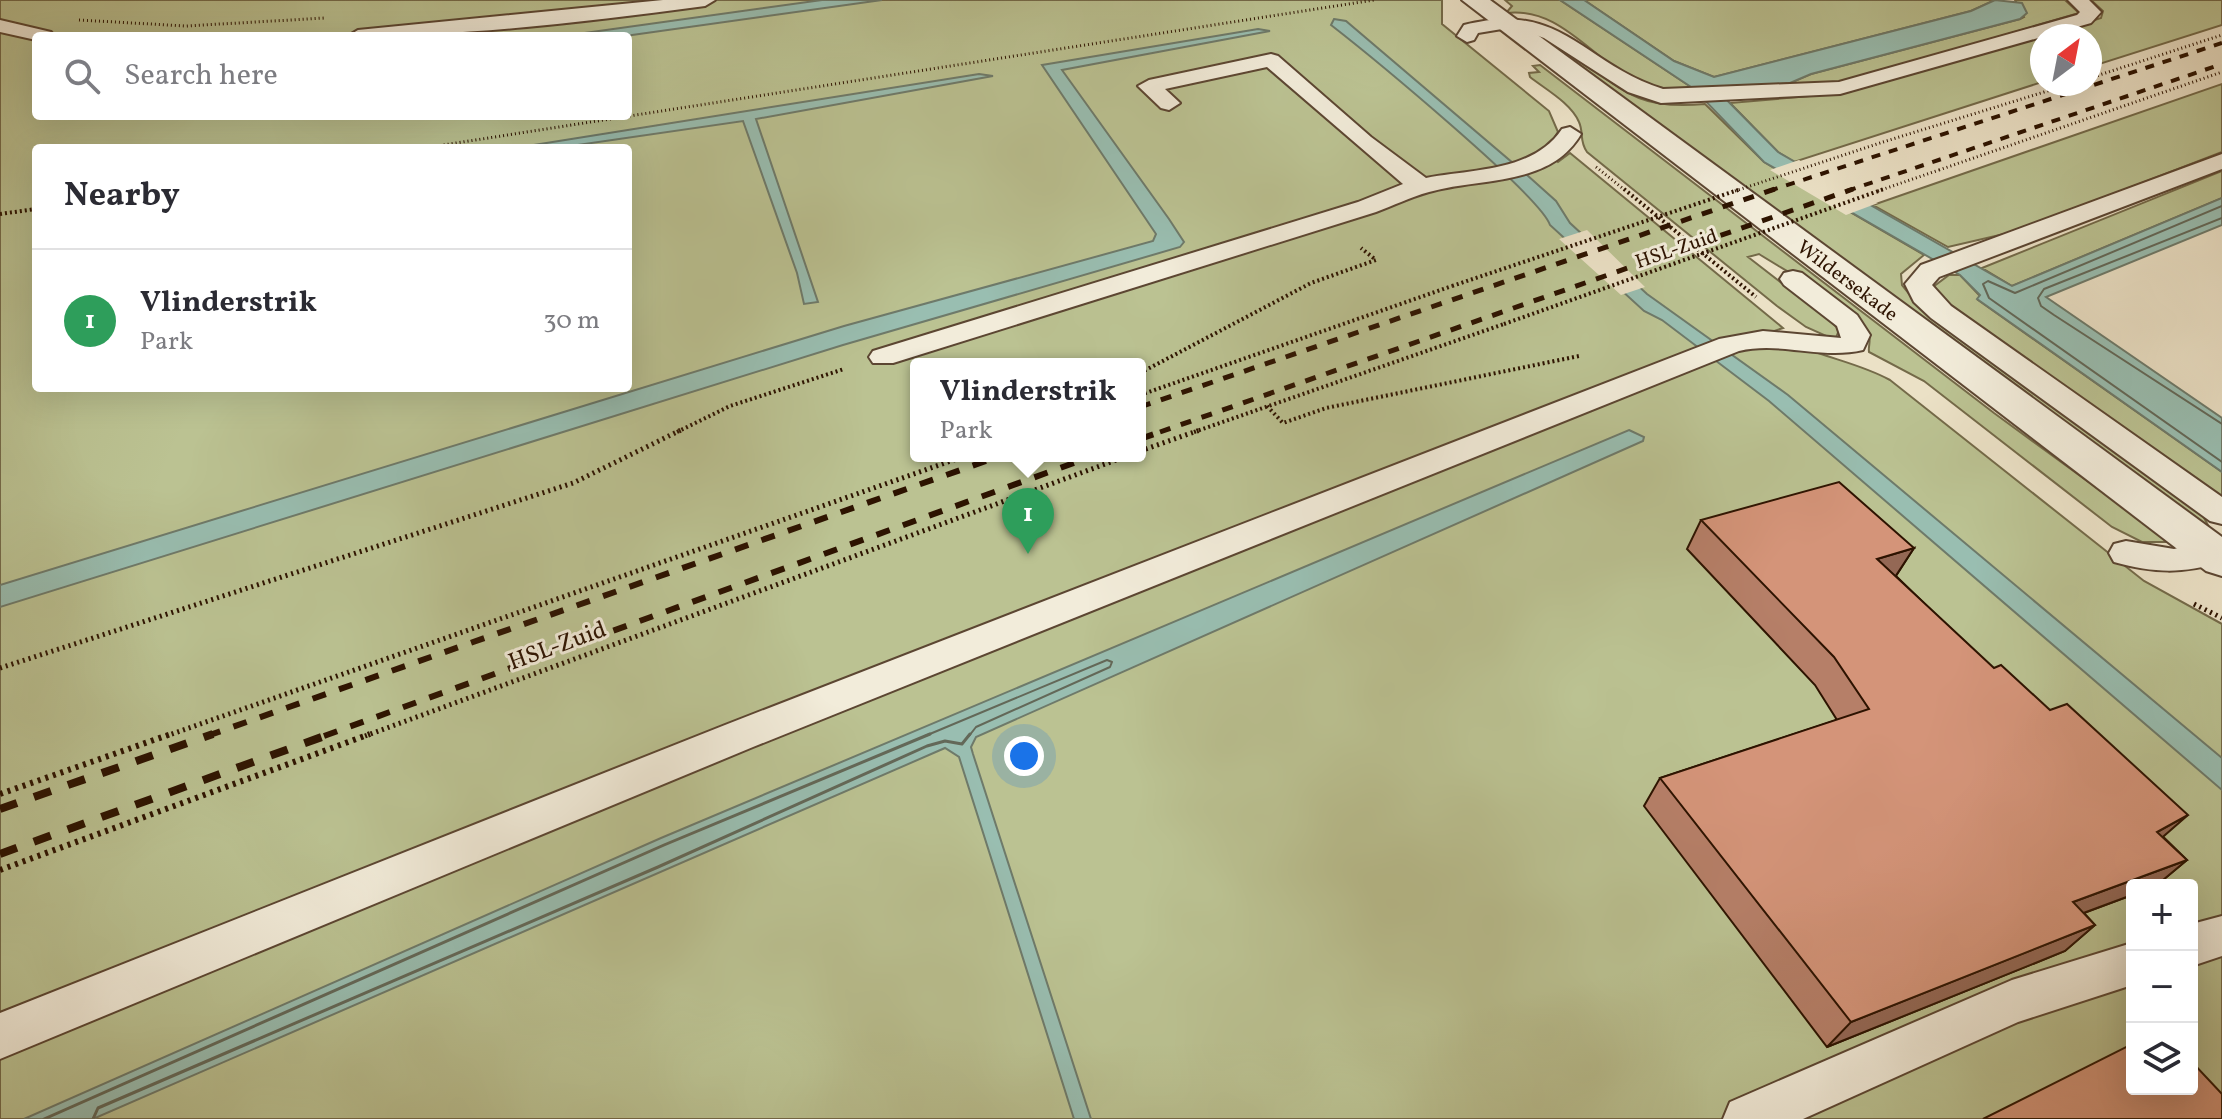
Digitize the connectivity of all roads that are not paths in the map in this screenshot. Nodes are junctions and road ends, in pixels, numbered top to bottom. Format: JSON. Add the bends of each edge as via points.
{"nodes":[{"id":1,"x":705,"y":0,"type":"edge"},
{"id":2,"x":1474,"y":0,"type":"edge"},
{"id":3,"x":2078,"y":0,"type":"edge"},
{"id":4,"x":1503,"y":22,"type":"junction"},
{"id":5,"x":0,"y":26,"type":"edge"},
{"id":6,"x":404,"y":32,"type":"edge"},
{"id":7,"x":32,"y":33,"type":"edge"},
{"id":8,"x":1467,"y":36,"type":"dead end"},
{"id":9,"x":1169,"y":103,"type":"dead end"},
{"id":10,"x":1570,"y":134,"type":"dead end"},
{"id":11,"x":2222,"y":161,"type":"edge"},
{"id":12,"x":1422,"y":186,"type":"junction"},
{"id":13,"x":1793,"y":279,"type":"dead end"},
{"id":14,"x":883,"y":357,"type":"road end"},
{"id":15,"x":2222,"y":513,"type":"edge"},
{"id":16,"x":2126,"y":553,"type":"dead end"},
{"id":17,"x":2219,"y":554,"type":"edge"},
{"id":18,"x":2222,"y":936,"type":"edge"},
{"id":19,"x":2198,"y":943,"type":"edge"},
{"id":20,"x":2126,"y":966,"type":"edge"},
{"id":21,"x":0,"y":1036,"type":"edge"},
{"id":22,"x":1747,"y":1119,"type":"edge"}],
"edges":[{"from":1,"to":6,"type":"lane"},
{"from":2,"to":4,"type":"street","name":"Wildersekade"},
{"from":3,"to":4,"type":"lane","via":[[2091,12],[2084,19],[1854,85],[1684,98],[1645,93],[1545,24]]},
{"from":4,"to":8,"type":"lane","via":[[1475,27]]},
{"from":4,"to":17,"type":"street","name":"Wildersekade"},
{"from":5,"to":7,"type":"lane"},
{"from":9,"to":12,"type":"lane","via":[[1149,86],[1271,60],[1377,154]]},
{"from":10,"to":12,"type":"lane","via":[[1553,156],[1523,167]]},
{"from":11,"to":15,"type":"lane","via":[[1938,268],[1918,284],[1931,303]]},
{"from":12,"to":14,"type":"lane"},
{"from":13,"to":21,"type":"lane","via":[[1847,321],[1856,335],[1853,344],[1837,347],[1763,338],[1699,356]]},
{"from":16,"to":17,"type":"lane","via":[[2165,563]]},
{"from":18,"to":19,"type":"lane"},
{"from":20,"to":22,"type":"lane","via":[[2012,1002]]}]}
